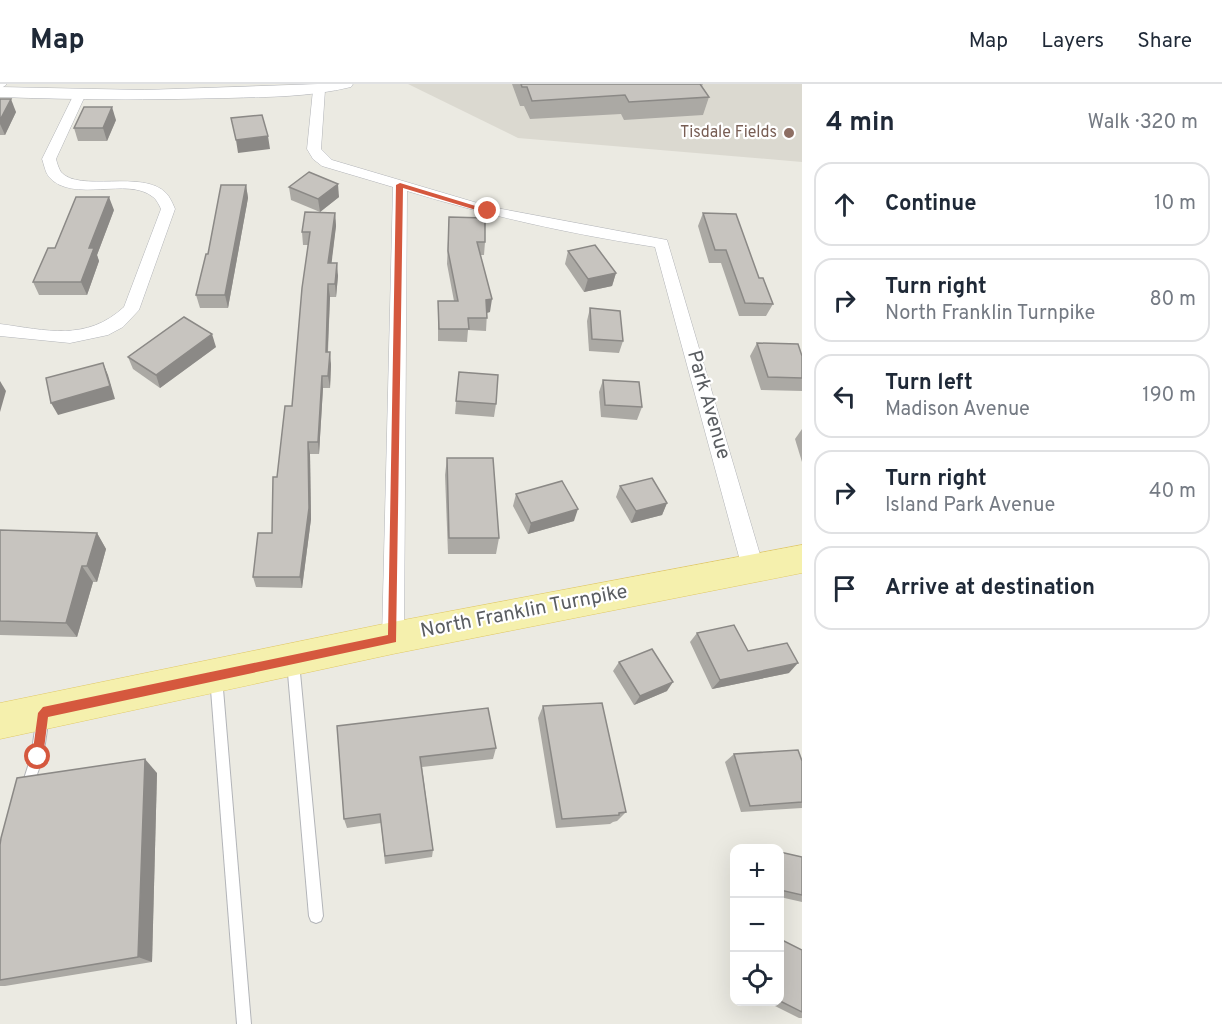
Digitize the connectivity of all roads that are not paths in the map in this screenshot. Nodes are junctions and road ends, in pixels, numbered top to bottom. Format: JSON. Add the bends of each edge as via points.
{"nodes":[{"id":1,"x":345,"y":84,"type":"edge"},
{"id":2,"x":319,"y":90,"type":"junction"},
{"id":3,"x":0,"y":92,"type":"edge"},
{"id":4,"x":79,"y":96,"type":"junction"},
{"id":5,"x":400,"y":185,"type":"junction"},
{"id":6,"x":0,"y":330,"type":"edge"},
{"id":7,"x":802,"y":560,"type":"edge"},
{"id":8,"x":753,"y":568,"type":"junction"},
{"id":9,"x":393,"y":638,"type":"junction"},
{"id":10,"x":292,"y":659,"type":"junction"},
{"id":11,"x":216,"y":675,"type":"junction"},
{"id":12,"x":43,"y":713,"type":"junction"},
{"id":13,"x":0,"y":721,"type":"edge"},
{"id":14,"x":24,"y":800,"type":"edge"},
{"id":15,"x":316,"y":916,"type":"dead end"},
{"id":16,"x":244,"y":1024,"type":"edge"}],
"edges":[{"from":1,"to":2,"type":"street"},
{"from":2,"to":4,"type":"street"},
{"from":2,"to":5,"type":"street","via":[[314,149],[318,156],[339,168]]},
{"from":3,"to":4,"type":"street"},
{"from":4,"to":6,"type":"street","via":[[49,159],[54,175],[77,184],[152,189],[161,194],[168,209],[131,310],[122,320],[109,329],[73,339]]},
{"from":5,"to":8,"type":"street","name":"Park Avenue","via":[[526,220],[662,243]]},
{"from":5,"to":9,"type":"street"},
{"from":7,"to":8,"type":"main road","name":"North Franklin Turnpike"},
{"from":8,"to":9,"type":"main road","name":"North Franklin Turnpike"},
{"from":9,"to":10,"type":"main road","name":"North Franklin Turnpike"},
{"from":10,"to":11,"type":"main road","name":"North Franklin Turnpike"},
{"from":10,"to":15,"type":"lane"},
{"from":11,"to":12,"type":"main road","name":"North Franklin Turnpike"},
{"from":11,"to":16,"type":"lane"},
{"from":12,"to":13,"type":"main road","name":"North Franklin Turnpike"},
{"from":12,"to":14,"type":"lane","via":[[38,757]]}]}
